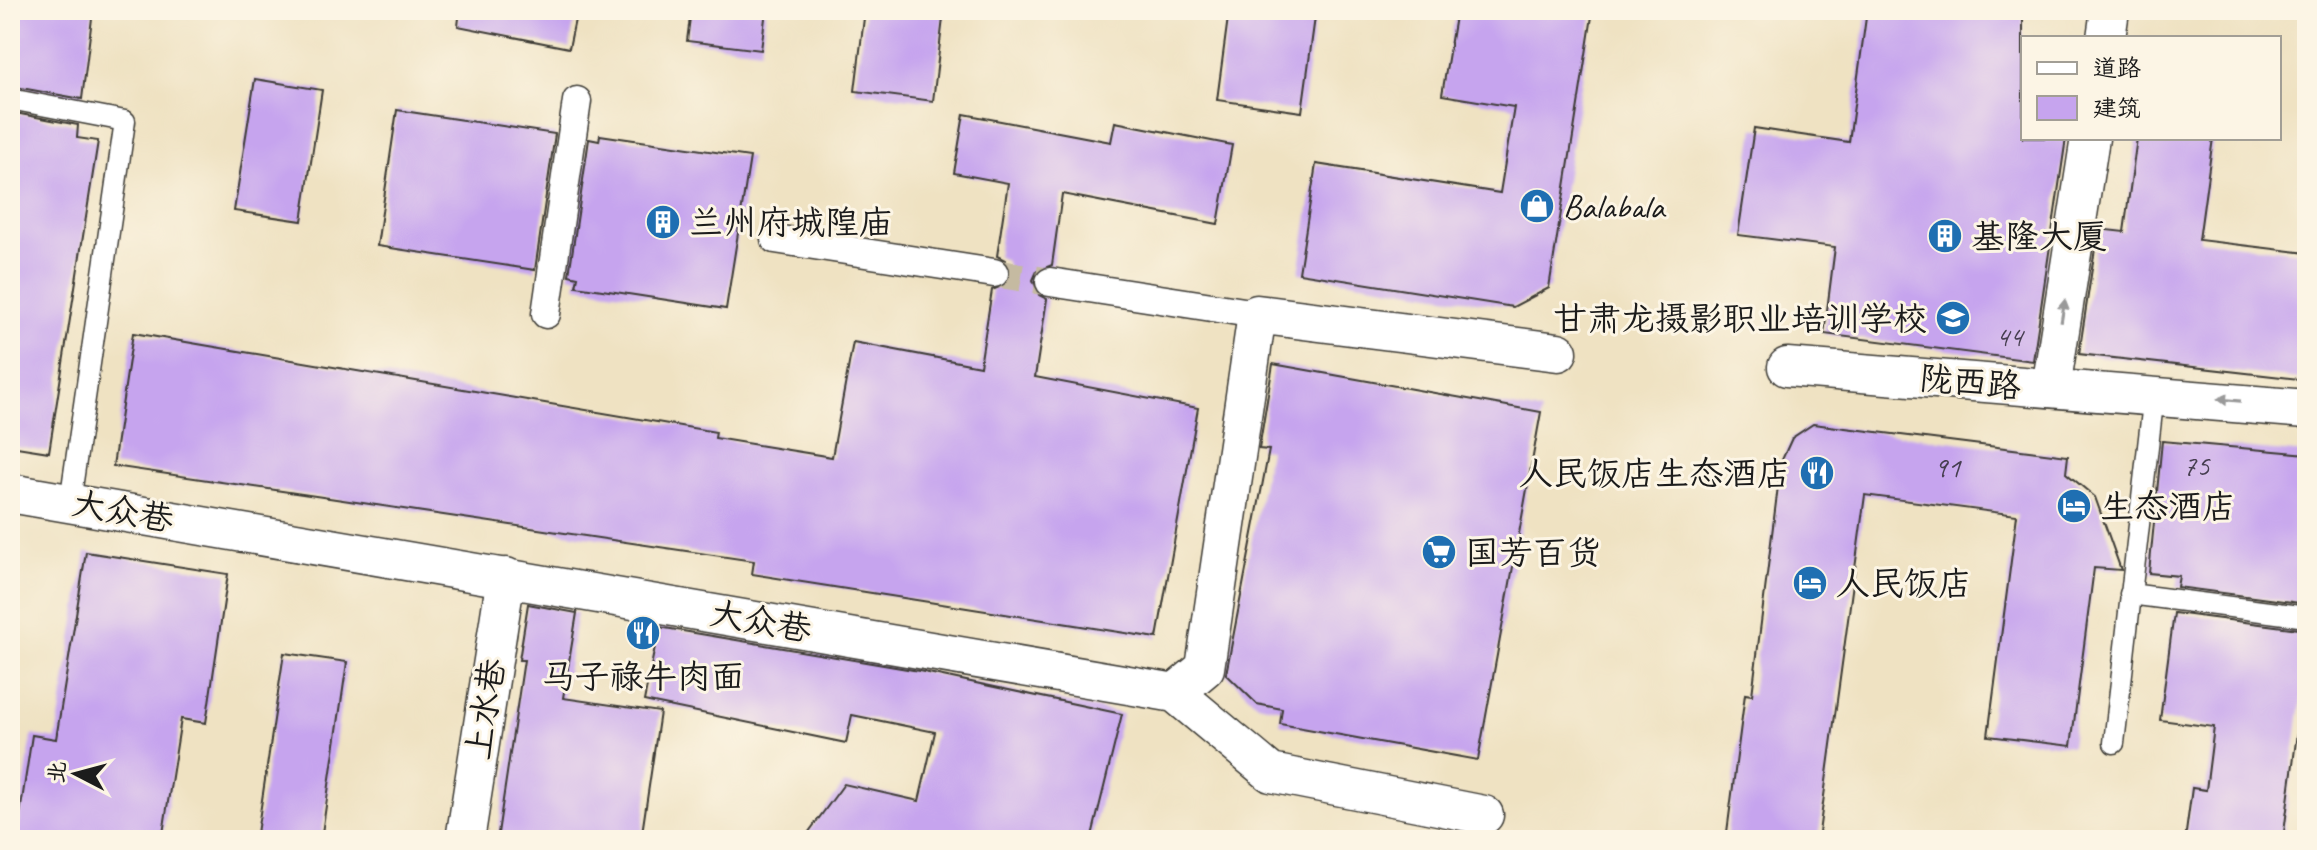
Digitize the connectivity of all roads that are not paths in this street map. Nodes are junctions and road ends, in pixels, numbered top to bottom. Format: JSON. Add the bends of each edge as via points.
{"nodes":[{"id":1,"x":2110,"y":10,"type":"edge"},
{"id":2,"x":2106,"y":36,"type":"edge"},
{"id":3,"x":10,"y":99,"type":"edge"},
{"id":4,"x":577,"y":101,"type":"dead end"},
{"id":5,"x":2090,"y":140,"type":"edge"},
{"id":6,"x":775,"y":239,"type":"dead end"},
{"id":7,"x":994,"y":273,"type":"tunnel mouth"},
{"id":8,"x":1050,"y":282,"type":"tunnel mouth"},
{"id":9,"x":546,"y":314,"type":"dead end"},
{"id":10,"x":1257,"y":314,"type":"junction"},
{"id":11,"x":1558,"y":352,"type":"dead end"},
{"id":12,"x":1787,"y":367,"type":"dead end"},
{"id":13,"x":2051,"y":388,"type":"junction"},
{"id":14,"x":2154,"y":394,"type":"junction"},
{"id":15,"x":2307,"y":409,"type":"edge"},
{"id":16,"x":10,"y":493,"type":"edge"},
{"id":17,"x":70,"y":502,"type":"junction"},
{"id":18,"x":506,"y":577,"type":"junction"},
{"id":19,"x":2130,"y":594,"type":"junction"},
{"id":20,"x":2307,"y":617,"type":"edge"},
{"id":21,"x":1175,"y":693,"type":"junction"},
{"id":22,"x":2114,"y":743,"type":"dead end"},
{"id":23,"x":1484,"y":815,"type":"dead end"},
{"id":24,"x":465,"y":840,"type":"edge"}],
"edges":[{"from":1,"to":2,"type":"street"},
{"from":3,"to":17,"type":"lane","via":[[125,121]]},
{"from":4,"to":9,"type":"street"},
{"from":13,"to":5,"type":"street","one_way":true},
{"from":6,"to":7,"type":"street"},
{"from":8,"to":10,"type":"street"},
{"from":10,"to":11,"type":"street"},
{"from":10,"to":21,"type":"street","via":[[1205,668]]},
{"from":12,"to":13,"type":"street","name":"陇西路"},
{"from":13,"to":14,"type":"street","name":"陇西路"},
{"from":15,"to":14,"type":"street","name":"陇西路","one_way":true},
{"from":14,"to":19,"type":"lane"},
{"from":16,"to":17,"type":"street","name":"大众巷"},
{"from":17,"to":18,"type":"street","name":"大众巷"},
{"from":18,"to":21,"type":"street","name":"大众巷"},
{"from":18,"to":24,"type":"street","name":"上水巷"},
{"from":19,"to":20,"type":"lane"},
{"from":19,"to":22,"type":"lane"},
{"from":21,"to":23,"type":"street","name":"大众巷","via":[[1271,773]]}]}
